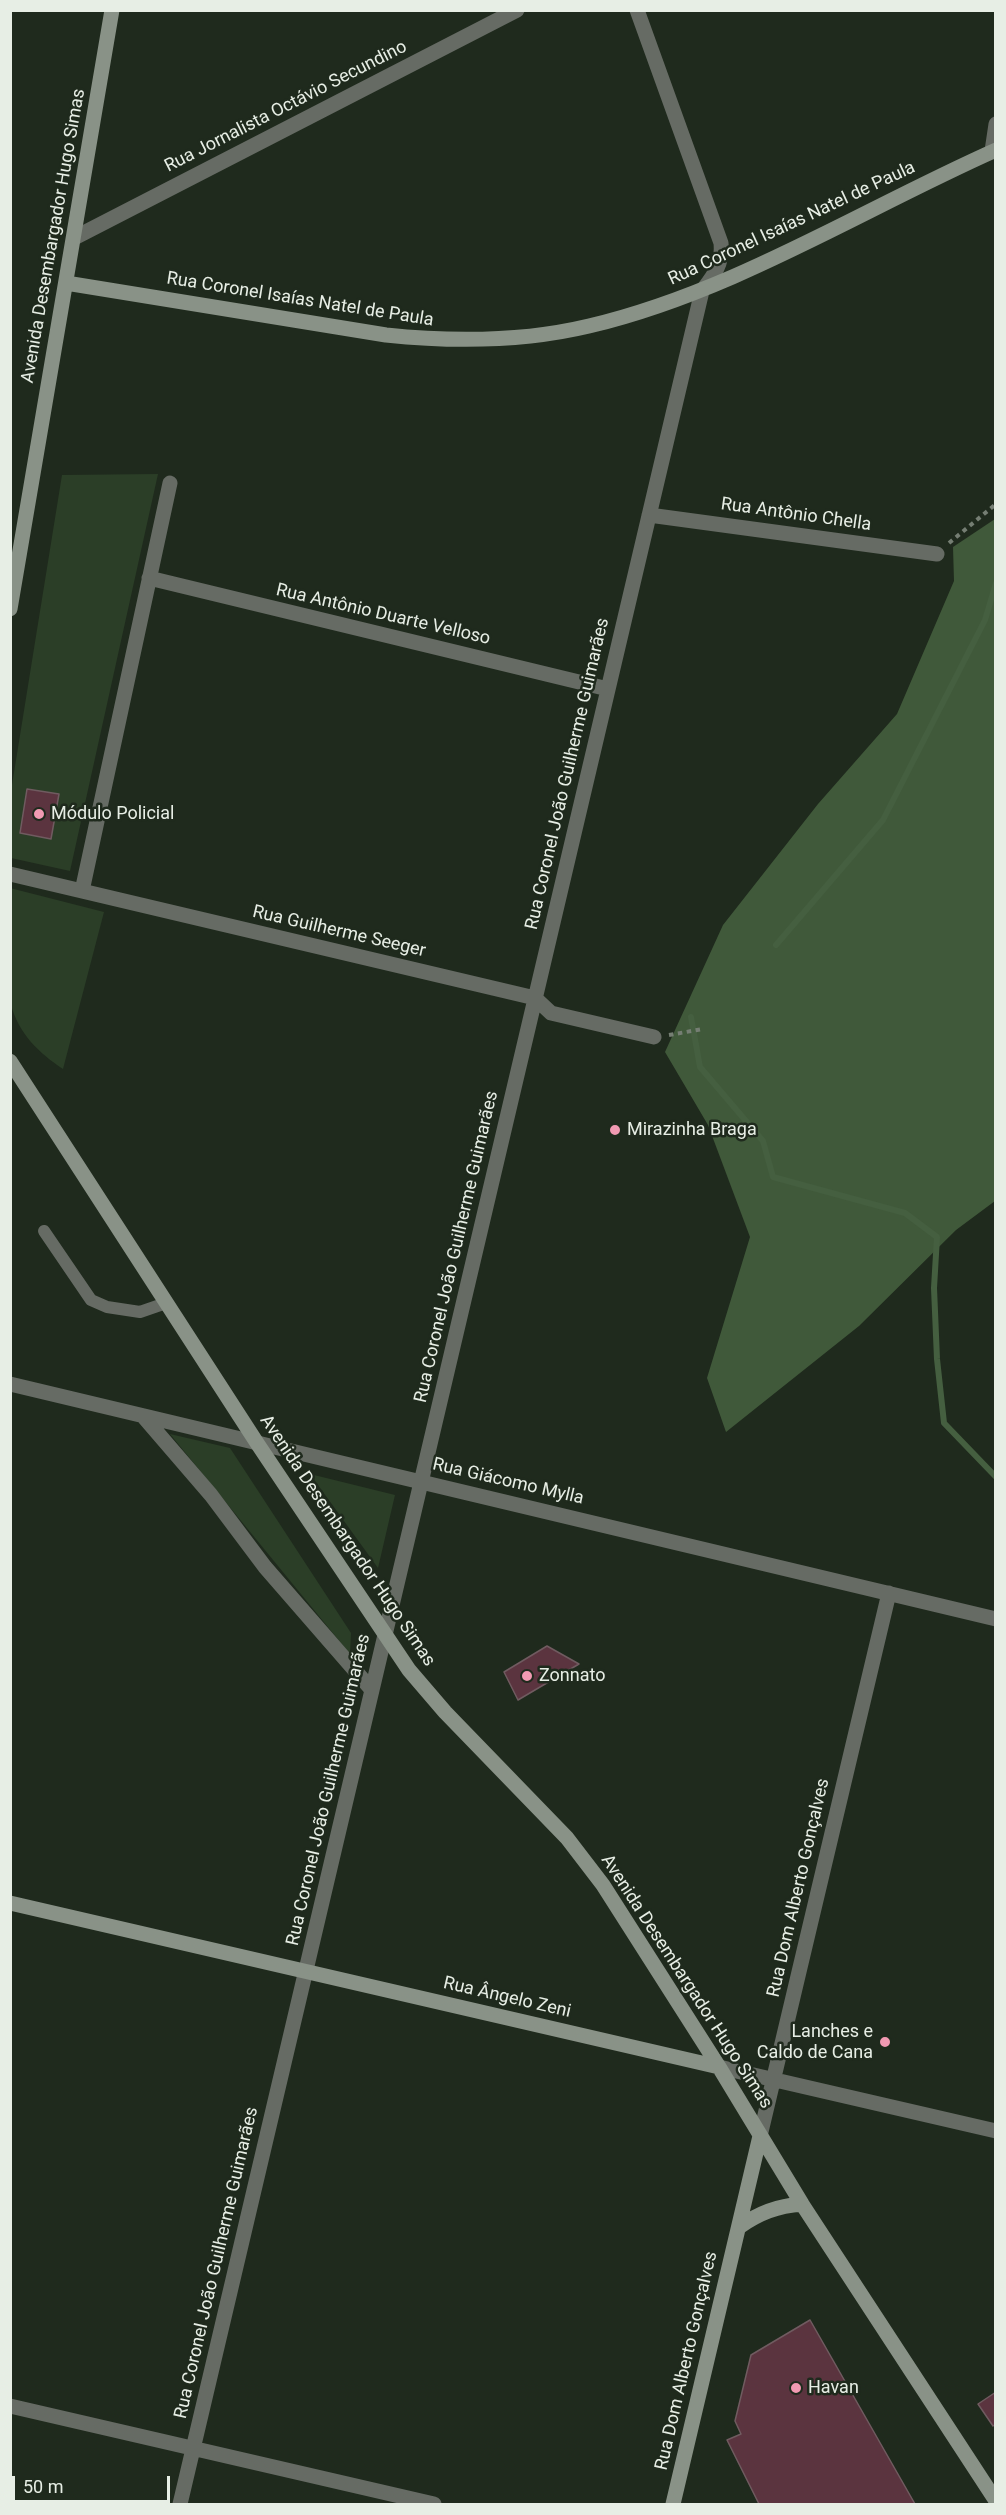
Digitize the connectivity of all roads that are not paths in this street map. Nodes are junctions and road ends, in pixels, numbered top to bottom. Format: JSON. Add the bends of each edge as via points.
{"nodes":[{"id":1,"x":112,"y":10,"type":"edge"},
{"id":2,"x":517,"y":10,"type":"edge"},
{"id":3,"x":637,"y":10,"type":"edge"},
{"id":4,"x":996,"y":124,"type":"edge"},
{"id":5,"x":994,"y":150,"type":"edge"},
{"id":6,"x":74,"y":238,"type":"junction"},
{"id":7,"x":66,"y":283,"type":"junction"},
{"id":8,"x":702,"y":291,"type":"junction"},
{"id":9,"x":170,"y":483,"type":"dead end"},
{"id":10,"x":649,"y":515,"type":"junction"},
{"id":11,"x":937,"y":554,"type":"road end"},
{"id":12,"x":13,"y":575,"type":"edge"},
{"id":13,"x":149,"y":578,"type":"junction"},
{"id":14,"x":10,"y":609,"type":"edge"},
{"id":15,"x":608,"y":688,"type":"junction"},
{"id":16,"x":10,"y":874,"type":"edge"},
{"id":17,"x":82,"y":891,"type":"junction"},
{"id":18,"x":536,"y":998,"type":"junction"},
{"id":19,"x":654,"y":1037,"type":"road end"},
{"id":20,"x":10,"y":1061,"type":"edge"},
{"id":21,"x":44,"y":1231,"type":"dead end"},
{"id":22,"x":166,"y":1303,"type":"junction"},
{"id":23,"x":10,"y":1384,"type":"edge"},
{"id":24,"x":143,"y":1416,"type":"junction"},
{"id":25,"x":257,"y":1443,"type":"junction"},
{"id":26,"x":421,"y":1482,"type":"junction"},
{"id":27,"x":889,"y":1593,"type":"junction"},
{"id":28,"x":996,"y":1619,"type":"edge"},
{"id":29,"x":385,"y":1636,"type":"junction"},
{"id":30,"x":372,"y":1690,"type":"junction"},
{"id":31,"x":10,"y":1904,"type":"edge"},
{"id":32,"x":306,"y":1972,"type":"junction"},
{"id":33,"x":719,"y":2067,"type":"junction"},
{"id":34,"x":774,"y":2080,"type":"junction"},
{"id":35,"x":996,"y":2131,"type":"edge"},
{"id":36,"x":760,"y":2136,"type":"junction"},
{"id":37,"x":802,"y":2204,"type":"junction"},
{"id":38,"x":739,"y":2227,"type":"junction"},
{"id":39,"x":10,"y":2406,"type":"edge"},
{"id":40,"x":194,"y":2449,"type":"junction"},
{"id":41,"x":996,"y":2501,"type":"edge"},
{"id":42,"x":180,"y":2505,"type":"edge"},
{"id":43,"x":434,"y":2505,"type":"edge"},
{"id":44,"x":673,"y":2505,"type":"edge"}],
"edges":[{"from":1,"to":6,"type":"main road","name":"Avenida Desembargador Hugo Simas"},
{"from":2,"to":6,"type":"street","name":"Rua Jornalista Octávio Secundino"},
{"from":3,"to":8,"type":"street","name":"Rua Coronel João Guilherme Guimarães","via":[[721,243],[720,266]]},
{"from":4,"to":5,"type":"street"},
{"from":5,"to":8,"type":"main road","name":"Rua Coronel Isaías Natel de Paula"},
{"from":6,"to":7,"type":"main road","name":"Avenida Desembargador Hugo Simas"},
{"from":7,"to":8,"type":"main road","name":"Rua Coronel Isaías Natel de Paula","via":[[386,335],[470,341],[588,327]]},
{"from":7,"to":12,"type":"main road","name":"Avenida Desembargador Hugo Simas"},
{"from":8,"to":10,"type":"street","name":"Rua Coronel João Guilherme Guimarães"},
{"from":9,"to":13,"type":"street"},
{"from":10,"to":11,"type":"street","name":"Rua Antônio Chella"},
{"from":10,"to":15,"type":"street","name":"Rua Coronel João Guilherme Guimarães"},
{"from":12,"to":14,"type":"main road","name":"Avenida Desembargador Hugo Simas"},
{"from":13,"to":15,"type":"street","name":"Rua Antônio Duarte Velloso"},
{"from":13,"to":17,"type":"street"},
{"from":15,"to":18,"type":"street","name":"Rua Coronel João Guilherme Guimarães"},
{"from":16,"to":17,"type":"street","name":"Rua Guilherme Seeger"},
{"from":17,"to":18,"type":"street","name":"Rua Guilherme Seeger"},
{"from":18,"to":19,"type":"street","name":"Rua Guilherme Seeger","via":[[551,1013]]},
{"from":18,"to":26,"type":"street","name":"Rua Coronel João Guilherme Guimarães"},
{"from":20,"to":22,"type":"main road","name":"Avenida Desembargador Hugo Simas"},
{"from":21,"to":22,"type":"lane","via":[[91,1300],[140,1312]]},
{"from":22,"to":25,"type":"main road","name":"Avenida Desembargador Hugo Simas"},
{"from":23,"to":24,"type":"street","name":"Rua Giácomo Mylla"},
{"from":24,"to":25,"type":"street","name":"Rua Giácomo Mylla"},
{"from":24,"to":30,"type":"street","via":[[211,1495],[265,1567]]},
{"from":25,"to":26,"type":"street","name":"Rua Giácomo Mylla"},
{"from":25,"to":29,"type":"main road","name":"Avenida Desembargador Hugo Simas"},
{"from":26,"to":27,"type":"street","name":"Rua Giácomo Mylla"},
{"from":26,"to":29,"type":"street","name":"Rua Coronel João Guilherme Guimarães"},
{"from":27,"to":28,"type":"street","name":"Rua Giácomo Mylla"},
{"from":27,"to":34,"type":"street","name":"Rua Dom Alberto Gonçalves"},
{"from":29,"to":30,"type":"street","name":"Rua Coronel João Guilherme Guimarães"},
{"from":29,"to":33,"type":"main road","name":"Avenida Desembargador Hugo Simas","via":[[426,1691],[583,1858]]},
{"from":30,"to":32,"type":"street","name":"Rua Coronel João Guilherme Guimarães"},
{"from":31,"to":32,"type":"main road","name":"Rua Ângelo Zeni"},
{"from":32,"to":33,"type":"main road","name":"Rua Ângelo Zeni"},
{"from":32,"to":40,"type":"street","name":"Rua Coronel João Guilherme Guimarães"},
{"from":33,"to":34,"type":"street","name":"Rua Ângelo Zeni"},
{"from":33,"to":36,"type":"main road","name":"Avenida Desembargador Hugo Simas"},
{"from":34,"to":35,"type":"street","name":"Rua Ângelo Zeni"},
{"from":34,"to":36,"type":"street","name":"Rua Dom Alberto Gonçalves"},
{"from":36,"to":37,"type":"main road","name":"Avenida Desembargador Hugo Simas"},
{"from":36,"to":38,"type":"main road","name":"Rua Dom Alberto Gonçalves"},
{"from":37,"to":38,"type":"main road","via":[[771,2209]]},
{"from":37,"to":41,"type":"main road","name":"Avenida Desembargador Hugo Simas"},
{"from":38,"to":44,"type":"main road","name":"Rua Dom Alberto Gonçalves"},
{"from":39,"to":40,"type":"street"},
{"from":40,"to":42,"type":"street","name":"Rua Coronel João Guilherme Guimarães"},
{"from":40,"to":43,"type":"street"}]}
